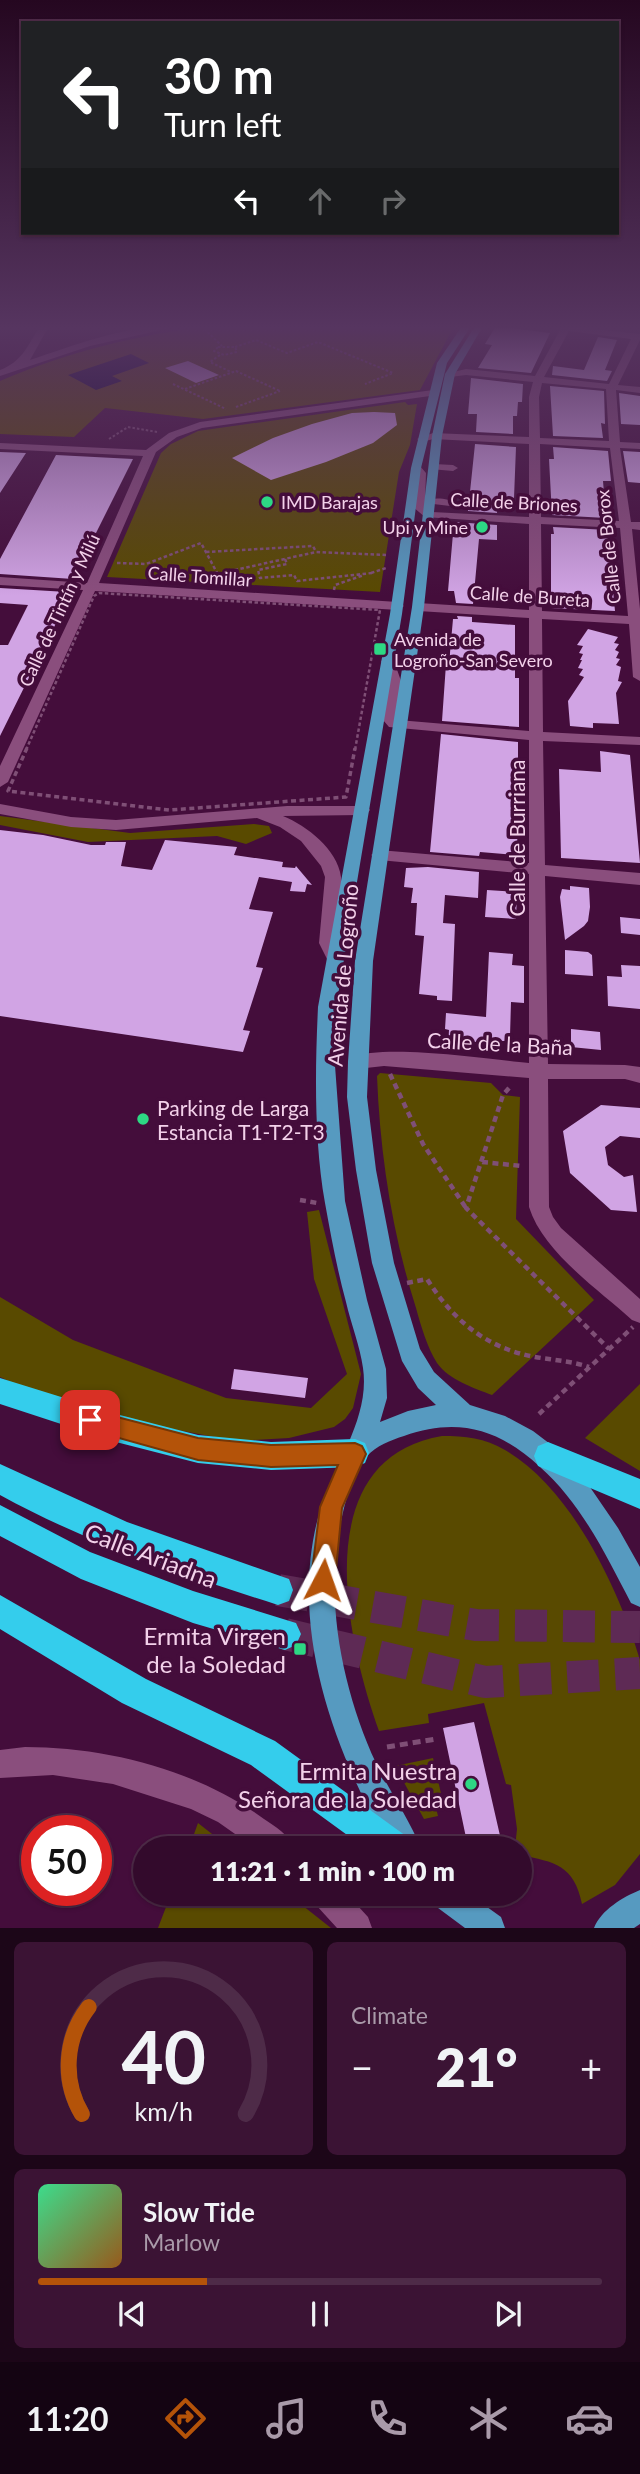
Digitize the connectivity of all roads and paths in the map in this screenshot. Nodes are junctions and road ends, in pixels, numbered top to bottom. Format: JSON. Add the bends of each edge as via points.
{"nodes":[{"id":1,"x":266,"y":416,"type":"edge"},
{"id":2,"x":431,"y":416,"type":"edge"},
{"id":3,"x":437,"y":416,"type":"edge"},
{"id":4,"x":534,"y":416,"type":"edge"},
{"id":5,"x":612,"y":416,"type":"edge"},
{"id":6,"x":162,"y":433,"type":"dead end"},
{"id":7,"x":430,"y":437,"type":"junction"},
{"id":8,"x":108,"y":439,"type":"dead end"},
{"id":9,"x":535,"y":442,"type":"junction"},
{"id":10,"x":614,"y":445,"type":"junction"},
{"id":11,"x":0,"y":446,"type":"edge"},
{"id":12,"x":640,"y":446,"type":"edge"},
{"id":13,"x":149,"y":453,"type":"junction"},
{"id":14,"x":434,"y":467,"type":"junction"},
{"id":15,"x":416,"y":468,"type":"junction"},
{"id":16,"x":453,"y":468,"type":"dead end"},
{"id":17,"x":450,"y":503,"type":"dead end"},
{"id":18,"x":429,"y":508,"type":"junction"},
{"id":19,"x":533,"y":520,"type":"junction"},
{"id":20,"x":625,"y":525,"type":"junction"},
{"id":21,"x":640,"y":526,"type":"edge"},
{"id":22,"x":206,"y":552,"type":"junction"},
{"id":23,"x":316,"y":552,"type":"junction"},
{"id":24,"x":388,"y":555,"type":"dead end"},
{"id":25,"x":285,"y":559,"type":"junction"},
{"id":26,"x":112,"y":563,"type":"dead end"},
{"id":27,"x":386,"y":568,"type":"dead end"},
{"id":28,"x":372,"y":573,"type":"junction"},
{"id":29,"x":217,"y":574,"type":"junction"},
{"id":30,"x":0,"y":582,"type":"edge"},
{"id":31,"x":223,"y":585,"type":"dead end"},
{"id":32,"x":90,"y":586,"type":"junction"},
{"id":33,"x":334,"y":590,"type":"dead end"},
{"id":34,"x":398,"y":606,"type":"junction"},
{"id":35,"x":418,"y":607,"type":"junction"},
{"id":36,"x":380,"y":610,"type":"joint"},
{"id":37,"x":534,"y":614,"type":"junction"},
{"id":38,"x":637,"y":621,"type":"edge"},
{"id":39,"x":388,"y":661,"type":"junction"},
{"id":40,"x":640,"y":677,"type":"edge"},
{"id":41,"x":400,"y":726,"type":"junction"},
{"id":42,"x":538,"y":737,"type":"junction"},
{"id":43,"x":640,"y":741,"type":"edge"},
{"id":44,"x":0,"y":782,"type":"edge"},
{"id":45,"x":0,"y":809,"type":"edge"},
{"id":46,"x":326,"y":810,"type":"junction"},
{"id":47,"x":362,"y":810,"type":"junction"},
{"id":48,"x":253,"y":816,"type":"junction"},
{"id":49,"x":295,"y":829,"type":"junction"},
{"id":50,"x":379,"y":855,"type":"junction"},
{"id":51,"x":537,"y":869,"type":"junction"},
{"id":52,"x":640,"y":878,"type":"edge"},
{"id":53,"x":334,"y":957,"type":"junction"},
{"id":54,"x":357,"y":1062,"type":"junction"},
{"id":55,"x":385,"y":1070,"type":"dead end"},
{"id":56,"x":537,"y":1071,"type":"junction"},
{"id":57,"x":640,"y":1075,"type":"edge"},
{"id":58,"x":509,"y":1088,"type":"dead end"},
{"id":59,"x":482,"y":1162,"type":"junction"},
{"id":60,"x":538,"y":1168,"type":"junction"},
{"id":61,"x":300,"y":1200,"type":"dead end"},
{"id":62,"x":317,"y":1203,"type":"dead end"},
{"id":63,"x":466,"y":1208,"type":"junction"},
{"id":64,"x":405,"y":1284,"type":"dead end"},
{"id":65,"x":640,"y":1313,"type":"edge"},
{"id":66,"x":640,"y":1320,"type":"edge"},
{"id":67,"x":609,"y":1349,"type":"junction"},
{"id":68,"x":589,"y":1367,"type":"junction"},
{"id":69,"x":0,"y":1391,"type":"edge"},
{"id":70,"x":539,"y":1413,"type":"dead end"},
{"id":71,"x":464,"y":1415,"type":"junction"},
{"id":72,"x":358,"y":1449,"type":"junction"},
{"id":73,"x":548,"y":1456,"type":"junction"},
{"id":74,"x":0,"y":1479,"type":"edge"},
{"id":75,"x":640,"y":1494,"type":"edge"},
{"id":76,"x":0,"y":1520,"type":"edge"},
{"id":77,"x":278,"y":1590,"type":"tunnel mouth"},
{"id":78,"x":640,"y":1594,"type":"edge"},
{"id":79,"x":0,"y":1611,"type":"edge"},
{"id":80,"x":285,"y":1634,"type":"tunnel mouth"},
{"id":81,"x":436,"y":1739,"type":"dead end"},
{"id":82,"x":387,"y":1746,"type":"dead end"},
{"id":83,"x":2,"y":1760,"type":"edge"},
{"id":84,"x":261,"y":1836,"type":"edge"},
{"id":85,"x":377,"y":1836,"type":"edge"},
{"id":86,"x":399,"y":1836,"type":"edge"},
{"id":87,"x":640,"y":1905,"type":"edge"},
{"id":88,"x":338,"y":1906,"type":"edge"},
{"id":89,"x":461,"y":1906,"type":"edge"},
{"id":90,"x":357,"y":1928,"type":"edge"},
{"id":91,"x":490,"y":1928,"type":"edge"},
{"id":92,"x":609,"y":1928,"type":"edge"}],
"edges":[{"from":1,"to":13,"type":"street","via":[[200,425],[173,435]]},
{"from":2,"to":7,"type":"main road","name":"Avenida de Logroño"},
{"from":3,"to":7,"type":"main road","name":"Avenida de Logroño"},
{"from":4,"to":9,"type":"street","name":"Calle de Burriana"},
{"from":5,"to":10,"type":"street","name":"Calle de Borox"},
{"from":6,"to":8,"type":"path","via":[[128,427]]},
{"from":7,"to":9,"type":"street"},
{"from":7,"to":14,"type":"main road","name":"Avenida de Logroño"},
{"from":7,"to":15,"type":"main road","name":"Avenida de Logroño"},
{"from":9,"to":10,"type":"street"},
{"from":9,"to":19,"type":"street","name":"Calle de Burriana"},
{"from":10,"to":12,"type":"street"},
{"from":10,"to":20,"type":"street","name":"Calle de Borox"},
{"from":11,"to":13,"type":"street"},
{"from":13,"to":32,"type":"street","name":"Calle de Tintín y Milú"},
{"from":14,"to":16,"type":"street"},
{"from":14,"to":18,"type":"main road","name":"Avenida de Logroño"},
{"from":15,"to":18,"type":"street","name":"Avenida de Logroño","via":[[421,473],[419,507]]},
{"from":15,"to":34,"type":"main road","name":"Avenida de Logroño"},
{"from":17,"to":18,"type":"street"},
{"from":18,"to":19,"type":"street","name":"Calle de Briones"},
{"from":18,"to":35,"type":"main road","name":"Avenida de Logroño"},
{"from":19,"to":20,"type":"street","name":"Calle de Briones"},
{"from":19,"to":37,"type":"street","name":"Calle de Burriana"},
{"from":20,"to":21,"type":"street","name":"Calle de Briones"},
{"from":20,"to":38,"type":"street","name":"Calle de Borox"},
{"from":22,"to":23,"type":"path","via":[[313,546]]},
{"from":22,"to":26,"type":"path","via":[[201,543],[146,564]]},
{"from":22,"to":29,"type":"path"},
{"from":23,"to":24,"type":"path"},
{"from":23,"to":25,"type":"path"},
{"from":25,"to":28,"type":"path","via":[[287,564],[258,570],[260,578],[294,575],[297,581]]},
{"from":25,"to":29,"type":"path"},
{"from":27,"to":28,"type":"path"},
{"from":28,"to":33,"type":"path","via":[[335,585]]},
{"from":29,"to":31,"type":"path"},
{"from":30,"to":32,"type":"street","name":"Calle Tomillar"},
{"from":32,"to":34,"type":"street","name":"Calle Tomillar"},
{"from":32,"to":44,"type":"street","name":"Calle de Tintín y Milú"},
{"from":34,"to":35,"type":"main road"},
{"from":34,"to":39,"type":"main road","name":"Avenida de Logroño"},
{"from":35,"to":37,"type":"street","name":"Calle de Bureta"},
{"from":35,"to":41,"type":"main road","name":"Avenida de Logroño"},
{"from":36,"to":36,"type":"path","via":[[99,593],[8,792],[169,810],[346,797]]},
{"from":37,"to":38,"type":"street","name":"Calle de Bureta"},
{"from":37,"to":42,"type":"street","name":"Calle de Burriana"},
{"from":38,"to":40,"type":"street","name":"Calle de Borox"},
{"from":39,"to":41,"type":"street","name":"Avenida de Logroño","via":[[394,676],[390,720]]},
{"from":39,"to":47,"type":"main road","name":"Avenida de Logroño"},
{"from":41,"to":42,"type":"street"},
{"from":41,"to":50,"type":"main road","name":"Avenida de Logroño"},
{"from":42,"to":43,"type":"street"},
{"from":42,"to":51,"type":"street","name":"Calle de Burriana"},
{"from":45,"to":48,"type":"street","via":[[116,825]]},
{"from":46,"to":47,"type":"street"},
{"from":46,"to":48,"type":"street"},
{"from":46,"to":49,"type":"street"},
{"from":47,"to":50,"type":"main road","via":[[374,814],[370,849]]},
{"from":47,"to":53,"type":"main road","name":"Avenida de Logroño"},
{"from":48,"to":49,"type":"street","via":[[273,818]]},
{"from":49,"to":53,"type":"street","name":"Avenida de Logroño","via":[[331,867],[328,943]]},
{"from":50,"to":51,"type":"street"},
{"from":50,"to":54,"type":"main road","name":"Avenida de Logroño","via":[[361,990]]},
{"from":51,"to":52,"type":"street"},
{"from":51,"to":56,"type":"street","name":"Calle de Burriana"},
{"from":53,"to":72,"type":"main road","name":"Avenida de Logroño","via":[[325,1052],[330,1156],[344,1245],[375,1369],[375,1398]]},
{"from":54,"to":56,"type":"street","name":"Calle de la Baña","via":[[384,1059]]},
{"from":54,"to":71,"type":"main road","name":"Avenida de Logroño","via":[[366,1170],[383,1263],[406,1342],[426,1380]]},
{"from":55,"to":63,"type":"path","via":[[423,1144]]},
{"from":56,"to":57,"type":"street","name":"Calle de la Baña"},
{"from":56,"to":60,"type":"street","name":"Calle de Burriana"},
{"from":58,"to":59,"type":"path"},
{"from":59,"to":60,"type":"path"},
{"from":59,"to":63,"type":"path"},
{"from":60,"to":65,"type":"street","name":"Calle de Burriana","via":[[544,1222]]},
{"from":61,"to":62,"type":"path"},
{"from":63,"to":67,"type":"path"},
{"from":64,"to":68,"type":"path","via":[[426,1279],[470,1333],[525,1355]]},
{"from":66,"to":67,"type":"path"},
{"from":67,"to":68,"type":"path"},
{"from":68,"to":70,"type":"path"},
{"from":69,"to":72,"type":"highway","via":[[198,1449],[271,1456]]},
{"from":71,"to":72,"type":"main road","via":[[412,1421]]},
{"from":71,"to":73,"type":"main road","via":[[498,1426]]},
{"from":72,"to":86,"type":"main road","name":"Avenida de Logroño","via":[[331,1507],[323,1599],[341,1703],[375,1794]]},
{"from":73,"to":75,"type":"highway"},
{"from":73,"to":78,"type":"main road","via":[[614,1542]]},
{"from":74,"to":77,"type":"highway","name":"Calle Ariadna","via":[[113,1532]]},
{"from":76,"to":80,"type":"highway","name":"Calle Ariadna","via":[[81,1564],[193,1607]]},
{"from":79,"to":85,"type":"highway","via":[[134,1691],[262,1753]]},
{"from":81,"to":82,"type":"path"},
{"from":83,"to":84,"type":"street","via":[[69,1763],[152,1780],[222,1809]]},
{"from":87,"to":92,"type":"main road"},
{"from":88,"to":90,"type":"street"},
{"from":89,"to":91,"type":"main road"}]}
